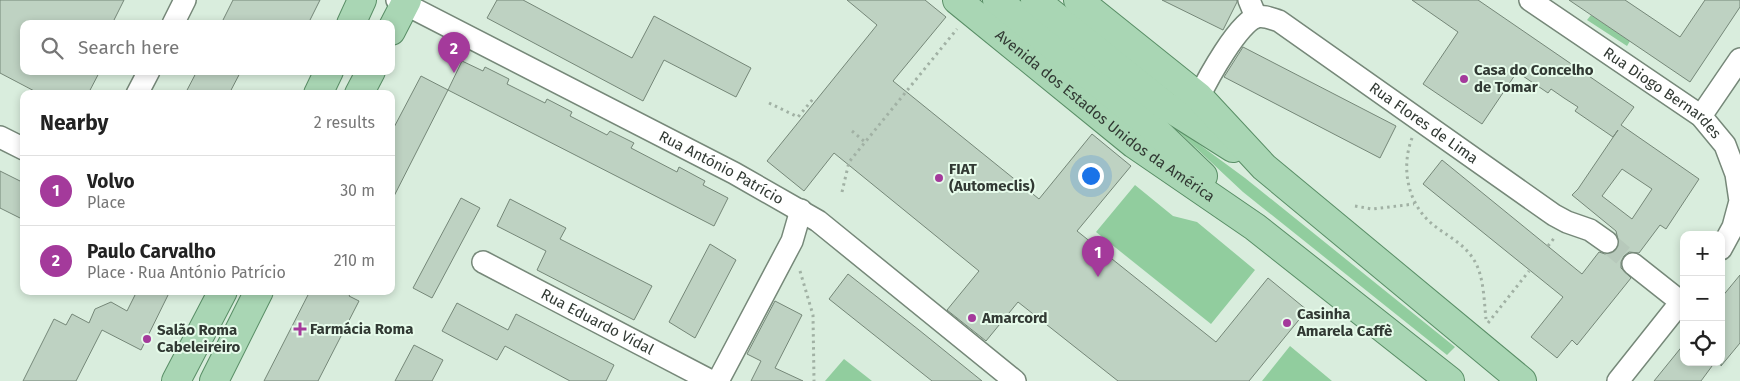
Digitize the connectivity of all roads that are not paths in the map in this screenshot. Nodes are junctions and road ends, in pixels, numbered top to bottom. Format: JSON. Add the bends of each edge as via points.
{"nodes":[{"id":1,"x":185,"y":0,"type":"edge"},
{"id":2,"x":362,"y":0,"type":"edge"},
{"id":3,"x":997,"y":0,"type":"edge"},
{"id":4,"x":1035,"y":0,"type":"edge"},
{"id":5,"x":1078,"y":0,"type":"edge"},
{"id":6,"x":1530,"y":0,"type":"edge"},
{"id":7,"x":403,"y":1,"type":"edge"},
{"id":8,"x":1253,"y":8,"type":"edge"},
{"id":9,"x":959,"y":11,"type":"edge"},
{"id":10,"x":175,"y":20,"type":"edge"},
{"id":11,"x":353,"y":20,"type":"edge"},
{"id":12,"x":395,"y":21,"type":"edge"},
{"id":13,"x":1740,"y":59,"type":"edge"},
{"id":14,"x":147,"y":75,"type":"edge"},
{"id":15,"x":327,"y":75,"type":"edge"},
{"id":16,"x":369,"y":75,"type":"edge"},
{"id":17,"x":139,"y":90,"type":"edge"},
{"id":18,"x":320,"y":90,"type":"edge"},
{"id":19,"x":361,"y":90,"type":"edge"},
{"id":20,"x":1199,"y":97,"type":"junction"},
{"id":21,"x":1701,"y":116,"type":"junction"},
{"id":22,"x":0,"y":137,"type":"edge"},
{"id":23,"x":20,"y":147,"type":"edge"},
{"id":24,"x":1264,"y":167,"type":"junction"},
{"id":25,"x":801,"y":210,"type":"junction"},
{"id":26,"x":1255,"y":227,"type":"junction"},
{"id":27,"x":1607,"y":242,"type":"tunnel mouth"},
{"id":28,"x":1725,"y":242,"type":"edge"},
{"id":29,"x":484,"y":262,"type":"dead end"},
{"id":30,"x":1633,"y":264,"type":"tunnel mouth"},
{"id":31,"x":221,"y":295,"type":"edge"},
{"id":32,"x":257,"y":295,"type":"edge"},
{"id":33,"x":1680,"y":299,"type":"edge"},
{"id":34,"x":1680,"y":303,"type":"edge"},
{"id":35,"x":176,"y":381,"type":"edge"},
{"id":36,"x":214,"y":381,"type":"edge"},
{"id":37,"x":711,"y":381,"type":"edge"},
{"id":38,"x":718,"y":381,"type":"edge"},
{"id":39,"x":1015,"y":381,"type":"edge"},
{"id":40,"x":1450,"y":381,"type":"edge"},
{"id":41,"x":1522,"y":381,"type":"edge"},
{"id":42,"x":1618,"y":381,"type":"edge"}],
"edges":[{"from":1,"to":10,"type":"street"},
{"from":2,"to":11,"type":"main road"},
{"from":3,"to":26,"type":"main road","name":"Avenida dos Estados Unidos da América","via":[[1152,126]]},
{"from":4,"to":24,"type":"main road","via":[[1165,105]]},
{"from":5,"to":20,"type":"main road"},
{"from":6,"to":21,"type":"street","name":"Rua Diogo Bernardes"},
{"from":7,"to":12,"type":"main road"},
{"from":7,"to":25,"type":"street","name":"Rua António Patrício"},
{"from":8,"to":20,"type":"street"},
{"from":8,"to":27,"type":"street","name":"Rua Flores de Lima","via":[[1264,17],[1279,21],[1554,215],[1590,230]]},
{"from":9,"to":26,"type":"main road","name":"Avenida dos Estados Unidos da América","via":[[1134,144]]},
{"from":13,"to":21,"type":"street"},
{"from":14,"to":17,"type":"street"},
{"from":15,"to":18,"type":"main road"},
{"from":16,"to":19,"type":"main road"},
{"from":20,"to":24,"type":"main road"},
{"from":21,"to":28,"type":"street","name":"Rua Diogo Bernardes","via":[[1725,145],[1736,174],[1740,201],[1734,227]]},
{"from":22,"to":23,"type":"street"},
{"from":24,"to":41,"type":"main road"},
{"from":25,"to":38,"type":"street","via":[[792,241]]},
{"from":25,"to":39,"type":"street","name":"Rua António Patrício"},
{"from":26,"to":40,"type":"main road","name":"Avenida dos Estados Unidos da América"},
{"from":29,"to":37,"type":"street","name":"Rua Eduardo Vidal"},
{"from":30,"to":33,"type":"street"},
{"from":31,"to":35,"type":"main road"},
{"from":32,"to":36,"type":"main road"},
{"from":34,"to":42,"type":"street"}]}
